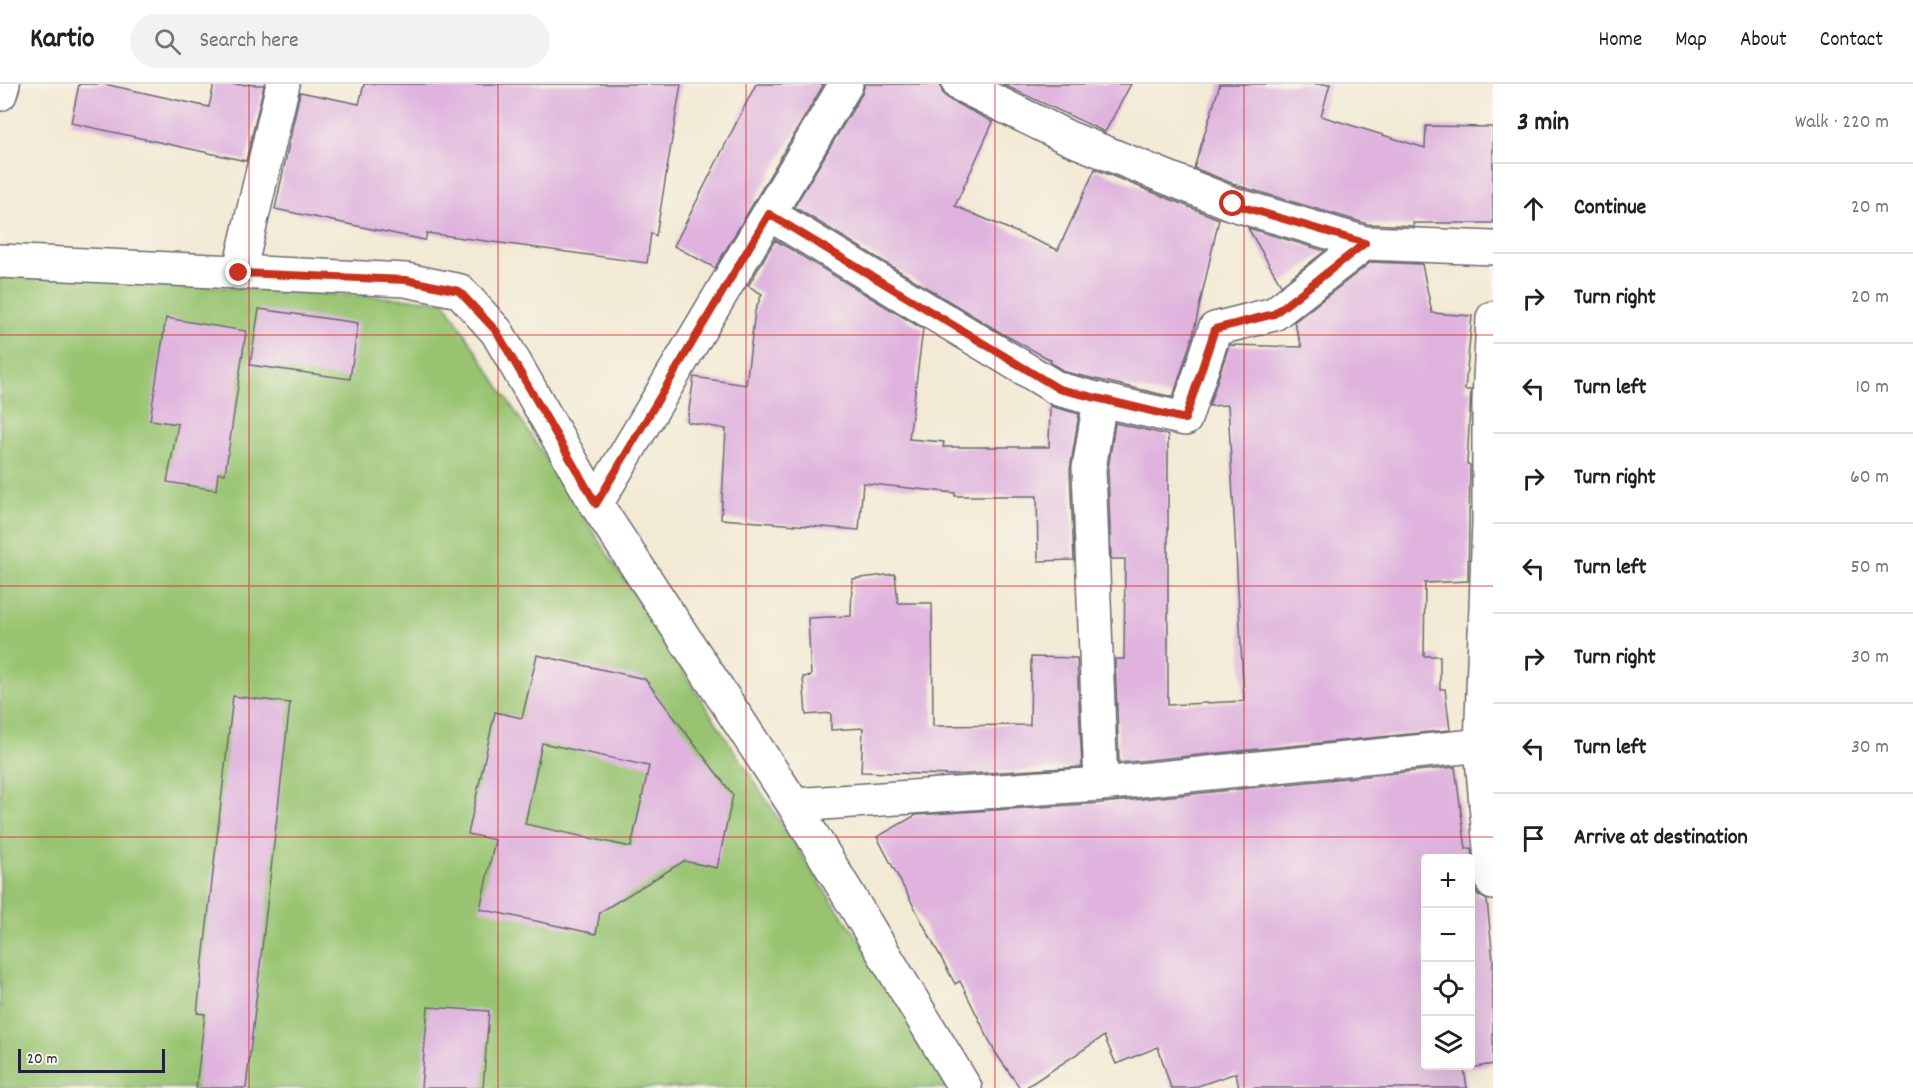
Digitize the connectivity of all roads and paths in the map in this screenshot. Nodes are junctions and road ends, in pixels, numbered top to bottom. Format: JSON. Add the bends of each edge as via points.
{"nodes":[{"id":1,"x":3,"y":84,"type":"edge"},
{"id":2,"x":283,"y":84,"type":"edge"},
{"id":3,"x":846,"y":84,"type":"edge"},
{"id":4,"x":959,"y":84,"type":"edge"},
{"id":5,"x":0,"y":94,"type":"edge"},
{"id":6,"x":769,"y":214,"type":"junction"},
{"id":7,"x":1365,"y":243,"type":"junction"},
{"id":8,"x":1493,"y":248,"type":"edge"},
{"id":9,"x":0,"y":261,"type":"edge"},
{"id":10,"x":239,"y":273,"type":"junction"},
{"id":11,"x":1493,"y":318,"type":"edge"},
{"id":12,"x":1100,"y":400,"type":"junction"},
{"id":13,"x":596,"y":504,"type":"junction"},
{"id":14,"x":1487,"y":745,"type":"edge"},
{"id":15,"x":1101,"y":784,"type":"junction"},
{"id":16,"x":794,"y":805,"type":"junction"},
{"id":17,"x":1493,"y":883,"type":"edge"},
{"id":18,"x":964,"y":1088,"type":"edge"}],
"edges":[{"from":1,"to":5,"type":"street"},
{"from":2,"to":10,"type":"street"},
{"from":3,"to":6,"type":"street"},
{"from":4,"to":7,"type":"street","via":[[1069,138],[1233,204]]},
{"from":6,"to":12,"type":"street","via":[[1059,389]]},
{"from":6,"to":13,"type":"street"},
{"from":7,"to":8,"type":"street"},
{"from":7,"to":12,"type":"street","via":[[1274,314],[1215,329],[1185,419]]},
{"from":9,"to":10,"type":"street"},
{"from":10,"to":13,"type":"street","via":[[406,280],[459,291],[497,332]]},
{"from":11,"to":14,"type":"street"},
{"from":12,"to":15,"type":"street","via":[[1089,469]]},
{"from":13,"to":16,"type":"street"},
{"from":14,"to":15,"type":"street"},
{"from":14,"to":17,"type":"street"},
{"from":15,"to":16,"type":"street"},
{"from":16,"to":18,"type":"street"}]}
